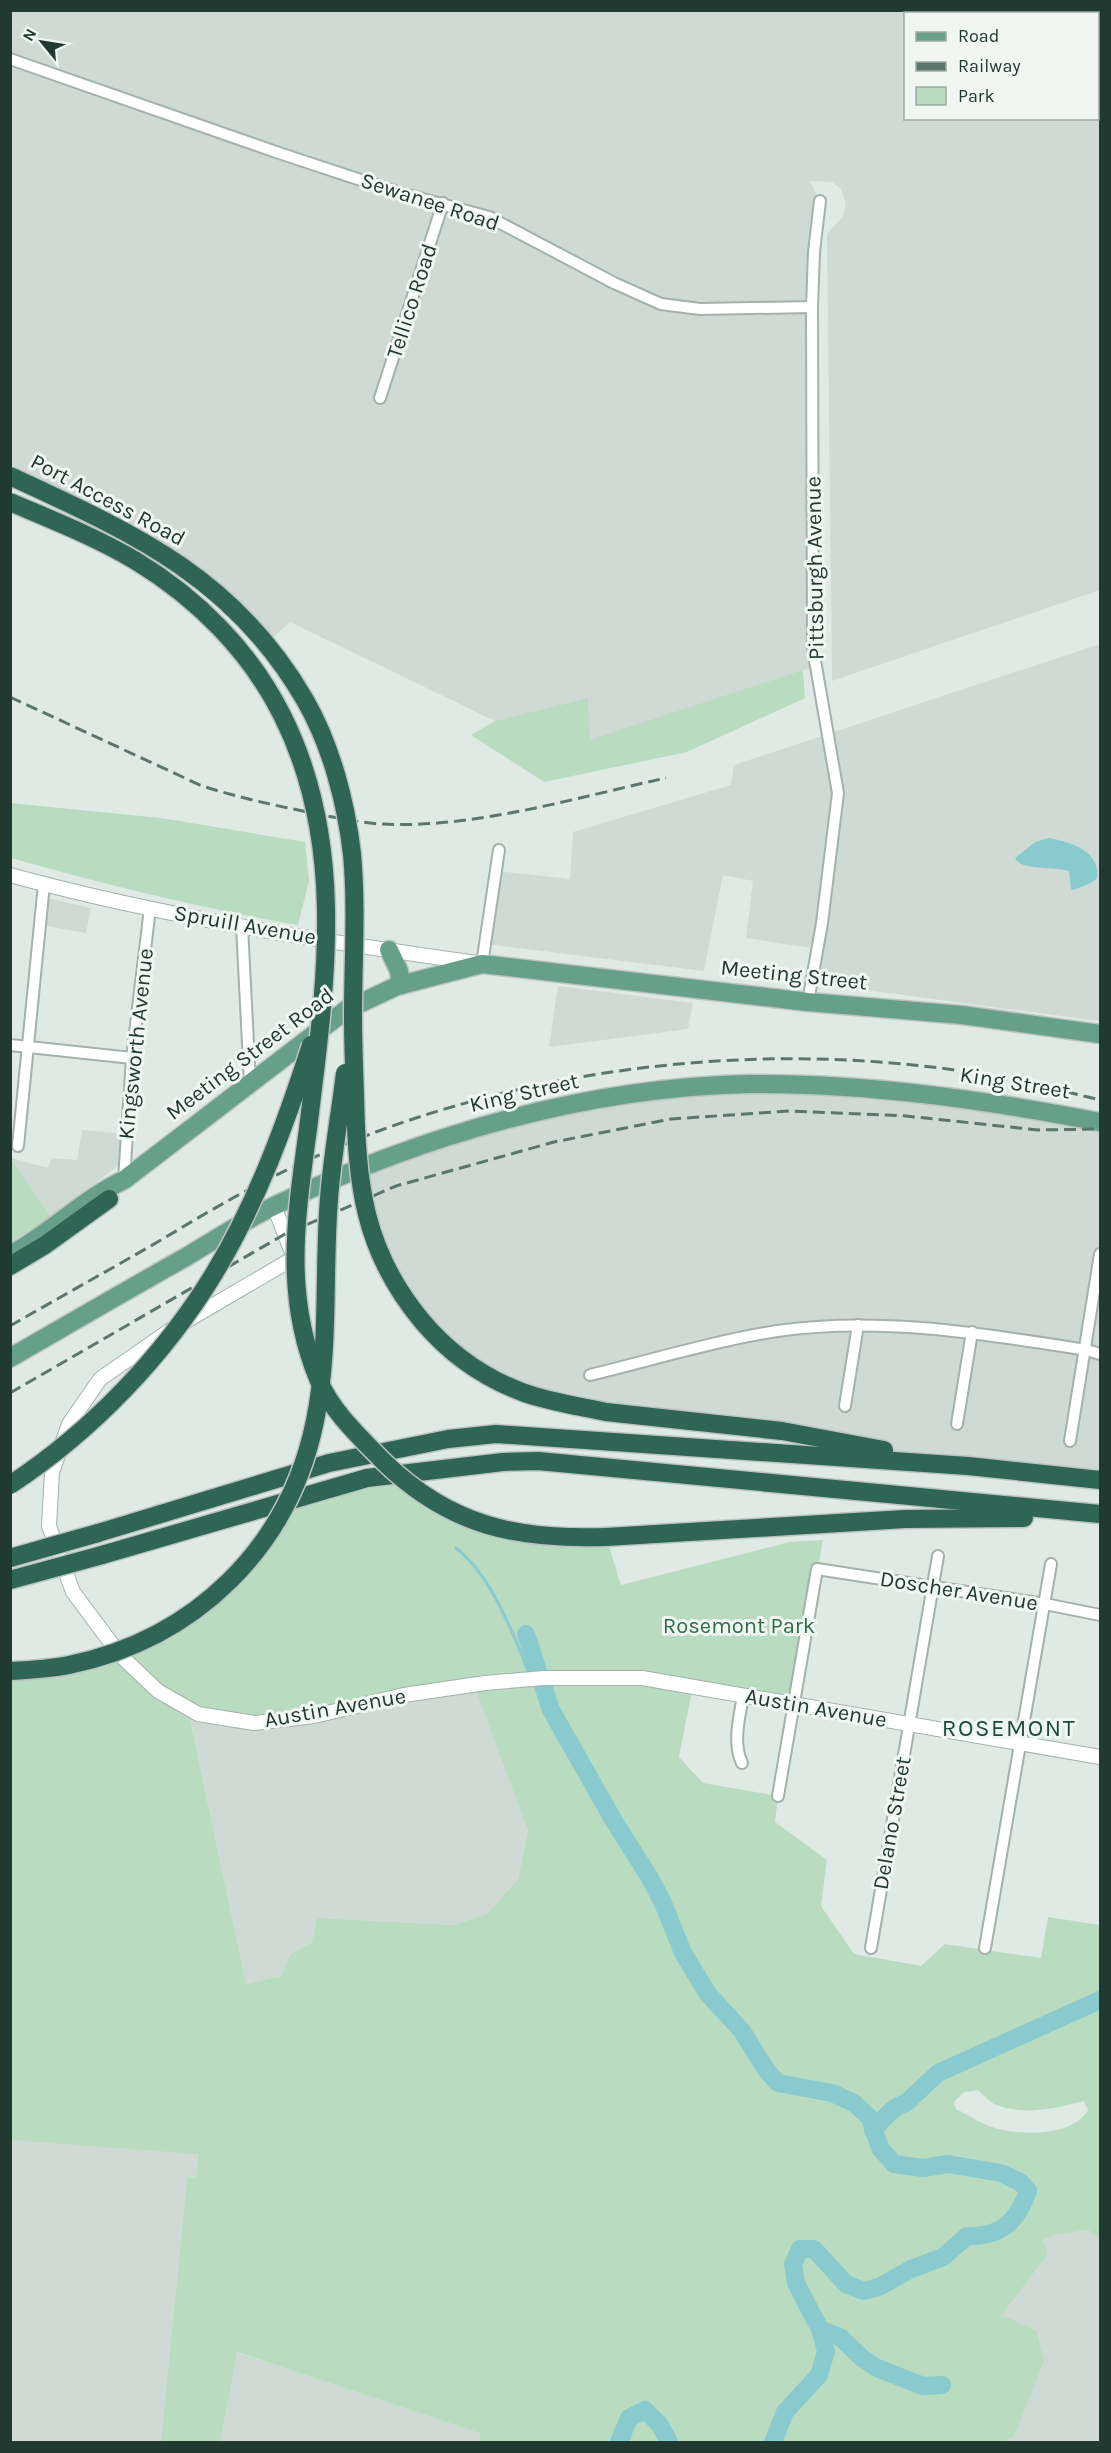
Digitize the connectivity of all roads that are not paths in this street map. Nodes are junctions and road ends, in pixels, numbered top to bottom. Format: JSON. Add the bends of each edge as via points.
{"nodes":[{"id":1,"x":10,"y":59,"type":"edge"},
{"id":2,"x":820,"y":201,"type":"dead end"},
{"id":3,"x":443,"y":203,"type":"junction"},
{"id":4,"x":812,"y":307,"type":"junction"},
{"id":5,"x":380,"y":398,"type":"dead end"},
{"id":6,"x":10,"y":476,"type":"edge"},
{"id":7,"x":10,"y":502,"type":"edge"},
{"id":8,"x":499,"y":850,"type":"dead end"},
{"id":9,"x":10,"y":875,"type":"edge"},
{"id":10,"x":44,"y":884,"type":"junction"},
{"id":11,"x":150,"y":908,"type":"junction"},
{"id":12,"x":242,"y":926,"type":"junction"},
{"id":13,"x":389,"y":950,"type":"junction"},
{"id":14,"x":482,"y":964,"type":"junction"},
{"id":15,"x":401,"y":985,"type":"junction"},
{"id":16,"x":324,"y":994,"type":"junction"},
{"id":17,"x":808,"y":1002,"type":"junction"},
{"id":18,"x":353,"y":1015,"type":"junction"},
{"id":19,"x":1101,"y":1034,"type":"edge"},
{"id":20,"x":10,"y":1045,"type":"edge"},
{"id":21,"x":27,"y":1047,"type":"junction"},
{"id":22,"x":132,"y":1058,"type":"junction"},
{"id":23,"x":250,"y":1083,"type":"junction"},
{"id":24,"x":1101,"y":1122,"type":"edge"},
{"id":25,"x":18,"y":1146,"type":"dead end"},
{"id":26,"x":124,"y":1180,"type":"junction"},
{"id":27,"x":109,"y":1199,"type":"junction"},
{"id":28,"x":274,"y":1206,"type":"junction"},
{"id":29,"x":57,"y":1226,"type":"joint"},
{"id":30,"x":1101,"y":1254,"type":"edge"},
{"id":31,"x":10,"y":1257,"type":"edge"},
{"id":32,"x":10,"y":1266,"type":"edge"},
{"id":33,"x":10,"y":1273,"type":"edge"},
{"id":34,"x":858,"y":1325,"type":"junction"},
{"id":35,"x":972,"y":1332,"type":"junction"},
{"id":36,"x":1086,"y":1350,"type":"junction"},
{"id":37,"x":1101,"y":1354,"type":"edge"},
{"id":38,"x":10,"y":1358,"type":"edge"},
{"id":39,"x":590,"y":1375,"type":"dead end"},
{"id":40,"x":845,"y":1406,"type":"dead end"},
{"id":41,"x":957,"y":1424,"type":"dead end"},
{"id":42,"x":1070,"y":1441,"type":"dead end"},
{"id":43,"x":968,"y":1466,"type":"junction"},
{"id":44,"x":1101,"y":1480,"type":"edge"},
{"id":45,"x":10,"y":1485,"type":"edge"},
{"id":46,"x":1101,"y":1514,"type":"edge"},
{"id":47,"x":1101,"y":1519,"type":"edge"},
{"id":48,"x":938,"y":1556,"type":"dead end"},
{"id":49,"x":10,"y":1558,"type":"edge"},
{"id":50,"x":1051,"y":1564,"type":"dead end"},
{"id":51,"x":10,"y":1580,"type":"edge"},
{"id":52,"x":932,"y":1586,"type":"junction"},
{"id":53,"x":1045,"y":1604,"type":"junction"},
{"id":54,"x":1101,"y":1615,"type":"edge"},
{"id":55,"x":10,"y":1671,"type":"edge"},
{"id":56,"x":743,"y":1695,"type":"junction"},
{"id":57,"x":794,"y":1703,"type":"junction"},
{"id":58,"x":908,"y":1725,"type":"junction"},
{"id":59,"x":1021,"y":1743,"type":"junction"},
{"id":60,"x":1101,"y":1757,"type":"edge"},
{"id":61,"x":742,"y":1763,"type":"dead end"},
{"id":62,"x":778,"y":1797,"type":"dead end"},
{"id":63,"x":871,"y":1948,"type":"dead end"},
{"id":64,"x":985,"y":1948,"type":"dead end"}],
"edges":[{"from":1,"to":3,"type":"street","name":"Sewanee Road","via":[[397,192]]},
{"from":2,"to":4,"type":"street","name":"Pittsburgh Avenue"},
{"from":3,"to":4,"type":"street","name":"Sewanee Road","via":[[489,217],[661,304],[700,309]]},
{"from":3,"to":5,"type":"street","name":"Tellico Road"},
{"from":4,"to":17,"type":"street","name":"Pittsburgh Avenue","via":[[813,649],[838,793]]},
{"from":6,"to":18,"type":"highway","name":"Port Access Road","bridge":true,"via":[[140,538],[194,573],[241,616],[290,676],[331,759],[348,827],[354,881]]},
{"from":7,"to":16,"type":"highway","name":"Port Access Road","bridge":true,"via":[[100,542],[163,579],[220,628],[264,684],[298,749],[323,846],[327,900]]},
{"from":8,"to":14,"type":"street"},
{"from":9,"to":10,"type":"street","name":"Spruill Avenue"},
{"from":10,"to":11,"type":"street","name":"Spruill Avenue"},
{"from":10,"to":21,"type":"street"},
{"from":11,"to":12,"type":"street","name":"Spruill Avenue"},
{"from":11,"to":22,"type":"street","name":"Kingsworth Avenue"},
{"from":12,"to":13,"type":"street","name":"Spruill Avenue"},
{"from":12,"to":23,"type":"street"},
{"from":13,"to":14,"type":"street","name":"Spruill Avenue"},
{"from":13,"to":15,"type":"main road"},
{"from":14,"to":15,"type":"main road","name":"Meeting Street Road"},
{"from":14,"to":17,"type":"main road","name":"Meeting Street"},
{"from":15,"to":23,"type":"main road","name":"Meeting Street Road","via":[[346,1010]]},
{"from":16,"to":45,"type":"highway","bridge":true,"via":[[281,1131],[234,1238],[204,1290],[176,1330],[116,1398],[68,1442]]},
{"from":16,"to":47,"type":"highway","bridge":true,"via":[[295,1226],[294,1270],[299,1313],[320,1383],[332,1404],[366,1444],[432,1501],[459,1515],[514,1533],[560,1538],[928,1518]]},
{"from":17,"to":19,"type":"main road","name":"Meeting Street"},
{"from":18,"to":43,"type":"highway","bridge":true,"via":[[361,1192],[375,1244],[399,1291],[453,1353],[496,1382],[561,1404],[782,1431]]},
{"from":18,"to":55,"type":"highway","bridge":true,"via":[[329,1199],[324,1345],[315,1420],[295,1486],[237,1575],[183,1619],[105,1655],[68,1666]]},
{"from":20,"to":21,"type":"street"},
{"from":21,"to":22,"type":"street"},
{"from":21,"to":25,"type":"street"},
{"from":22,"to":26,"type":"street","name":"Kingsworth Avenue"},
{"from":23,"to":26,"type":"main road","name":"Meeting Street Road"},
{"from":24,"to":28,"type":"main road","name":"King Street","via":[[997,1102],[858,1088],[750,1084],[658,1091],[540,1110],[446,1137],[358,1168]]},
{"from":26,"to":27,"type":"main road","name":"Meeting Street Road"},
{"from":26,"to":29,"type":"main road","name":"Meeting Street Road","via":[[106,1188]]},
{"from":27,"to":32,"type":"highway"},
{"from":27,"to":33,"type":"main road","name":"Meeting Street Road","via":[[49,1248]]},
{"from":28,"to":38,"type":"main road","name":"King Street"},
{"from":28,"to":56,"type":"street","name":"Austin Avenue","via":[[294,1258],[169,1331],[100,1379],[69,1424],[52,1472],[49,1526],[73,1592],[120,1655],[158,1690],[198,1714],[254,1723],[314,1716],[405,1695],[537,1678],[642,1678]]},
{"from":29,"to":31,"type":"highway"},
{"from":30,"to":36,"type":"street"},
{"from":34,"to":35,"type":"street"},
{"from":34,"to":39,"type":"street","via":[[778,1331]]},
{"from":34,"to":40,"type":"street"},
{"from":35,"to":36,"type":"street"},
{"from":35,"to":41,"type":"street"},
{"from":36,"to":37,"type":"street"},
{"from":36,"to":42,"type":"street"},
{"from":43,"to":44,"type":"highway"},
{"from":43,"to":49,"type":"highway","bridge":true,"via":[[496,1434],[448,1439],[329,1463]]},
{"from":46,"to":51,"type":"highway","bridge":true,"via":[[538,1461],[503,1462],[367,1478]]},
{"from":48,"to":52,"type":"street","name":"Delano Street"},
{"from":50,"to":53,"type":"street"},
{"from":52,"to":53,"type":"street","name":"Doscher Avenue"},
{"from":52,"to":57,"type":"street","name":"Doscher Avenue","via":[[817,1569]]},
{"from":52,"to":58,"type":"street","name":"Delano Street"},
{"from":53,"to":54,"type":"street","name":"Doscher Avenue"},
{"from":53,"to":59,"type":"street"},
{"from":56,"to":57,"type":"street","name":"Austin Avenue"},
{"from":56,"to":61,"type":"street","via":[[737,1735]]},
{"from":57,"to":58,"type":"street","name":"Austin Avenue"},
{"from":57,"to":62,"type":"street"},
{"from":58,"to":59,"type":"street","name":"Austin Avenue"},
{"from":58,"to":63,"type":"street","name":"Delano Street"},
{"from":59,"to":60,"type":"street","name":"Austin Avenue"},
{"from":59,"to":64,"type":"street"}]}
